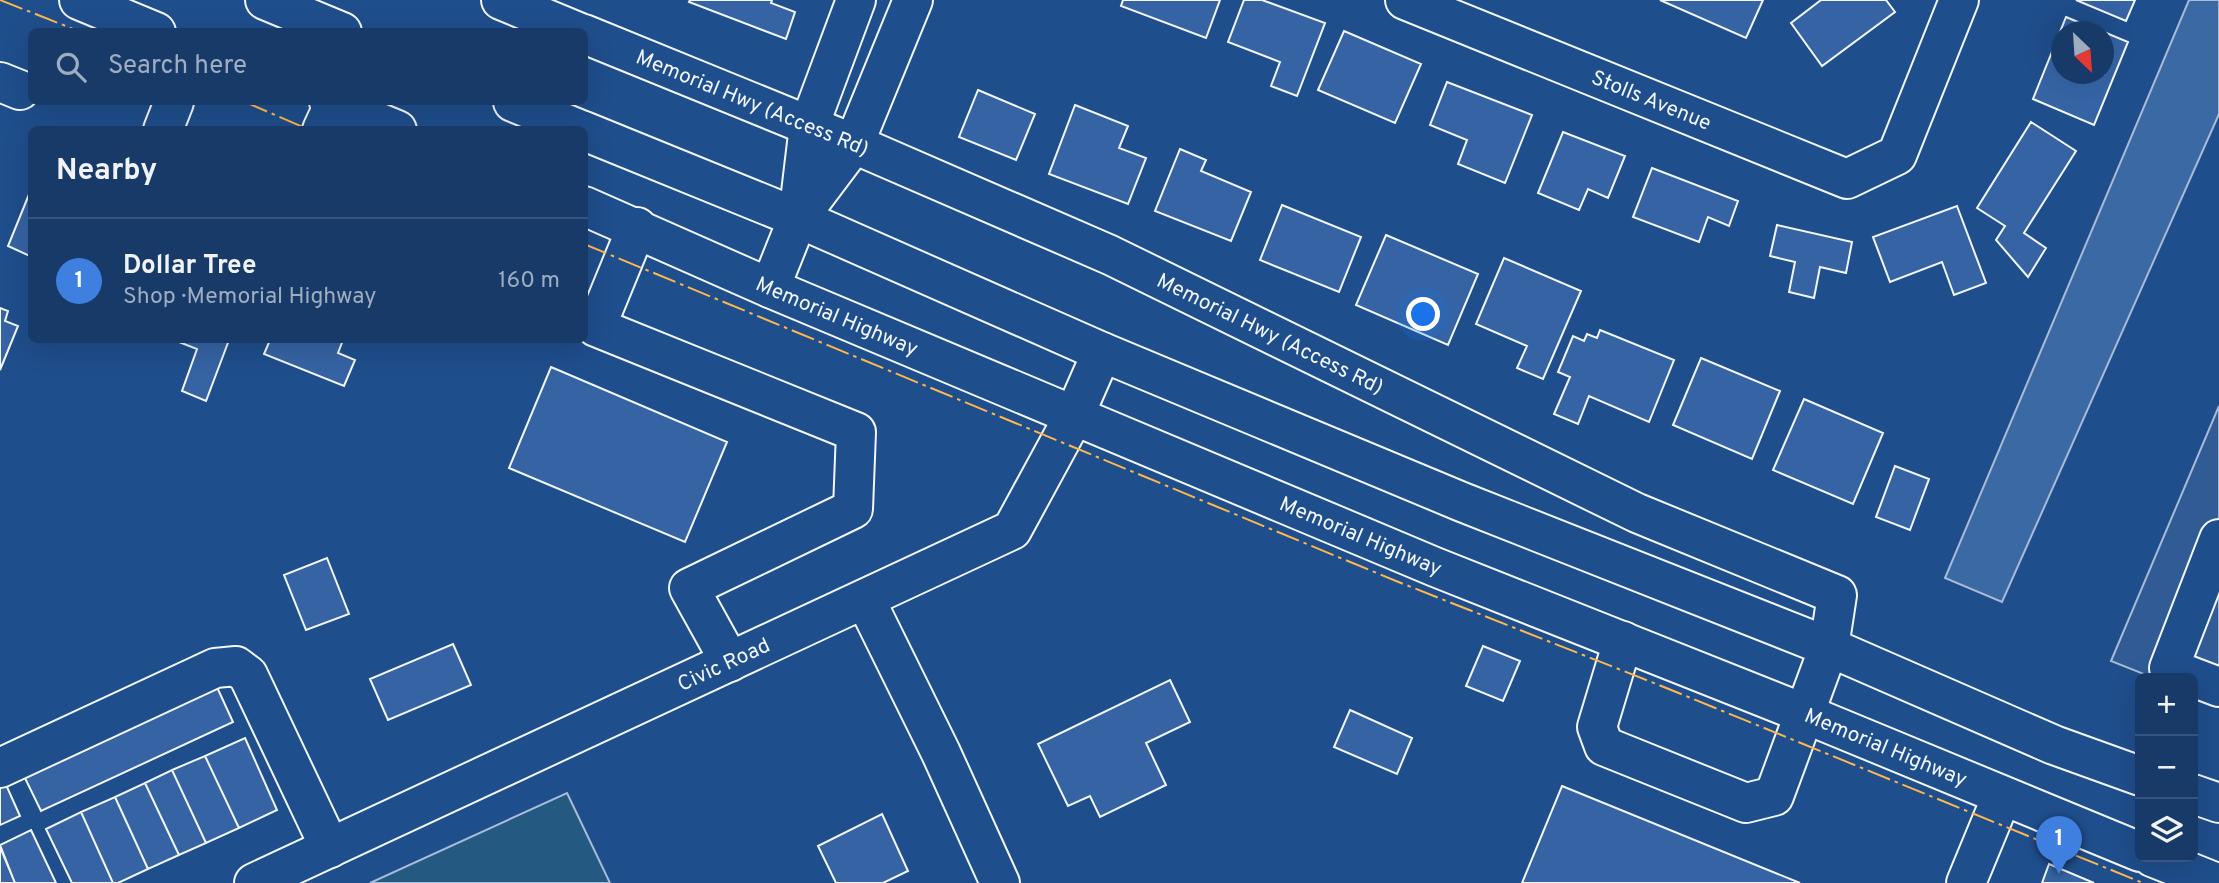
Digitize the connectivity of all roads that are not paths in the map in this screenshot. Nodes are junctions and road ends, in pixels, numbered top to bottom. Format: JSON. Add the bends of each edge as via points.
{"nodes":[{"id":1,"x":79,"y":0,"type":"edge"},
{"id":2,"x":265,"y":0,"type":"edge"},
{"id":3,"x":501,"y":0,"type":"edge"},
{"id":4,"x":856,"y":0,"type":"edge"},
{"id":5,"x":913,"y":0,"type":"edge"},
{"id":6,"x":1405,"y":0,"type":"edge"},
{"id":7,"x":1959,"y":0,"type":"edge"},
{"id":8,"x":137,"y":17,"type":"edge"},
{"id":9,"x":332,"y":28,"type":"edge"},
{"id":10,"x":568,"y":28,"type":"edge"},
{"id":11,"x":588,"y":36,"type":"edge"},
{"id":12,"x":173,"y":105,"type":"edge"},
{"id":13,"x":520,"y":105,"type":"edge"},
{"id":14,"x":328,"y":112,"type":"edge"},
{"id":15,"x":165,"y":126,"type":"edge"},
{"id":16,"x":382,"y":126,"type":"edge"},
{"id":17,"x":573,"y":126,"type":"edge"},
{"id":18,"x":809,"y":126,"type":"junction"},
{"id":19,"x":588,"y":132,"type":"edge"},
{"id":20,"x":854,"y":144,"type":"junction"},
{"id":21,"x":588,"y":208,"type":"edge"},
{"id":22,"x":798,"y":218,"type":"junction"},
{"id":23,"x":637,"y":228,"type":"junction"},
{"id":24,"x":770,"y":288,"type":"junction"},
{"id":25,"x":1102,"y":352,"type":"junction"},
{"id":26,"x":1074,"y":416,"type":"junction"},
{"id":27,"x":2219,"y":539,"type":"edge"},
{"id":28,"x":865,"y":599,"type":"junction"},
{"id":29,"x":1623,"y":641,"type":"junction"},
{"id":30,"x":1829,"y":648,"type":"junction"},
{"id":31,"x":730,"y":662,"type":"junction"},
{"id":32,"x":2219,"y":687,"type":"edge"},
{"id":33,"x":1803,"y":713,"type":"junction"},
{"id":34,"x":0,"y":768,"type":"edge"},
{"id":35,"x":2135,"y":774,"type":"edge"},
{"id":36,"x":2002,"y":796,"type":"junction"},
{"id":37,"x":2198,"y":796,"type":"edge"},
{"id":38,"x":2219,"y":803,"type":"edge"},
{"id":39,"x":330,"y":848,"type":"junction"},
{"id":40,"x":2135,"y":850,"type":"edge"},
{"id":41,"x":2164,"y":862,"type":"edge"},
{"id":42,"x":254,"y":883,"type":"edge"},
{"id":43,"x":1000,"y":883,"type":"edge"},
{"id":44,"x":1966,"y":883,"type":"edge"},
{"id":45,"x":2217,"y":883,"type":"edge"}],
"edges":[{"from":1,"to":8,"type":"street"},
{"from":2,"to":9,"type":"street"},
{"from":3,"to":10,"type":"street"},
{"from":4,"to":18,"type":"street"},
{"from":5,"to":20,"type":"street"},
{"from":6,"to":7,"type":"street","name":"Stolls Avenue","via":[[1847,179],[1897,155]]},
{"from":11,"to":18,"type":"street","name":"Memorial Hwy (Access Rd)"},
{"from":12,"to":15,"type":"street"},
{"from":13,"to":17,"type":"street"},
{"from":14,"to":16,"type":"street"},
{"from":18,"to":20,"type":"street","name":"Memorial Hwy (Access Rd)"},
{"from":18,"to":22,"type":"street"},
{"from":19,"to":22,"type":"street"},
{"from":20,"to":22,"type":"street"},
{"from":20,"to":30,"type":"street","name":"Memorial Hwy (Access Rd)","via":[[1110,256],[1637,513],[1838,595]]},
{"from":21,"to":23,"type":"street","name":"Memorial Highway"},
{"from":22,"to":24,"type":"street"},
{"from":22,"to":25,"type":"street"},
{"from":23,"to":24,"type":"street","name":"Memorial Highway"},
{"from":23,"to":31,"type":"street","via":[[596,327],[856,432],[853,509],[689,588]]},
{"from":24,"to":26,"type":"street","name":"Memorial Highway"},
{"from":25,"to":26,"type":"street","name":"Civic Road"},
{"from":25,"to":30,"type":"street"},
{"from":26,"to":28,"type":"street","name":"Civic Road","via":[[1012,530]]},
{"from":26,"to":29,"type":"street","name":"Memorial Highway"},
{"from":27,"to":32,"type":"street","via":[[2169,668]]},
{"from":28,"to":31,"type":"street","name":"Civic Road"},
{"from":28,"to":43,"type":"street"},
{"from":29,"to":33,"type":"street","name":"Memorial Highway"},
{"from":29,"to":33,"type":"street","name":"Memorial Hwy (Access Rd)","via":[[1597,727],[1604,747],[1746,803],[1774,796]]},
{"from":30,"to":33,"type":"street","name":"Memorial Hwy (Access Rd)"},
{"from":30,"to":35,"type":"street","via":[[2054,745]]},
{"from":31,"to":39,"type":"street","name":"Civic Road"},
{"from":33,"to":36,"type":"street","name":"Memorial Highway"},
{"from":34,"to":39,"type":"street","via":[[215,668],[236,666],[248,675]]},
{"from":36,"to":40,"type":"street","name":"Memorial Highway"},
{"from":36,"to":44,"type":"street"},
{"from":37,"to":38,"type":"street"},
{"from":39,"to":42,"type":"street","name":"Civic Road"},
{"from":41,"to":45,"type":"street"}]}
